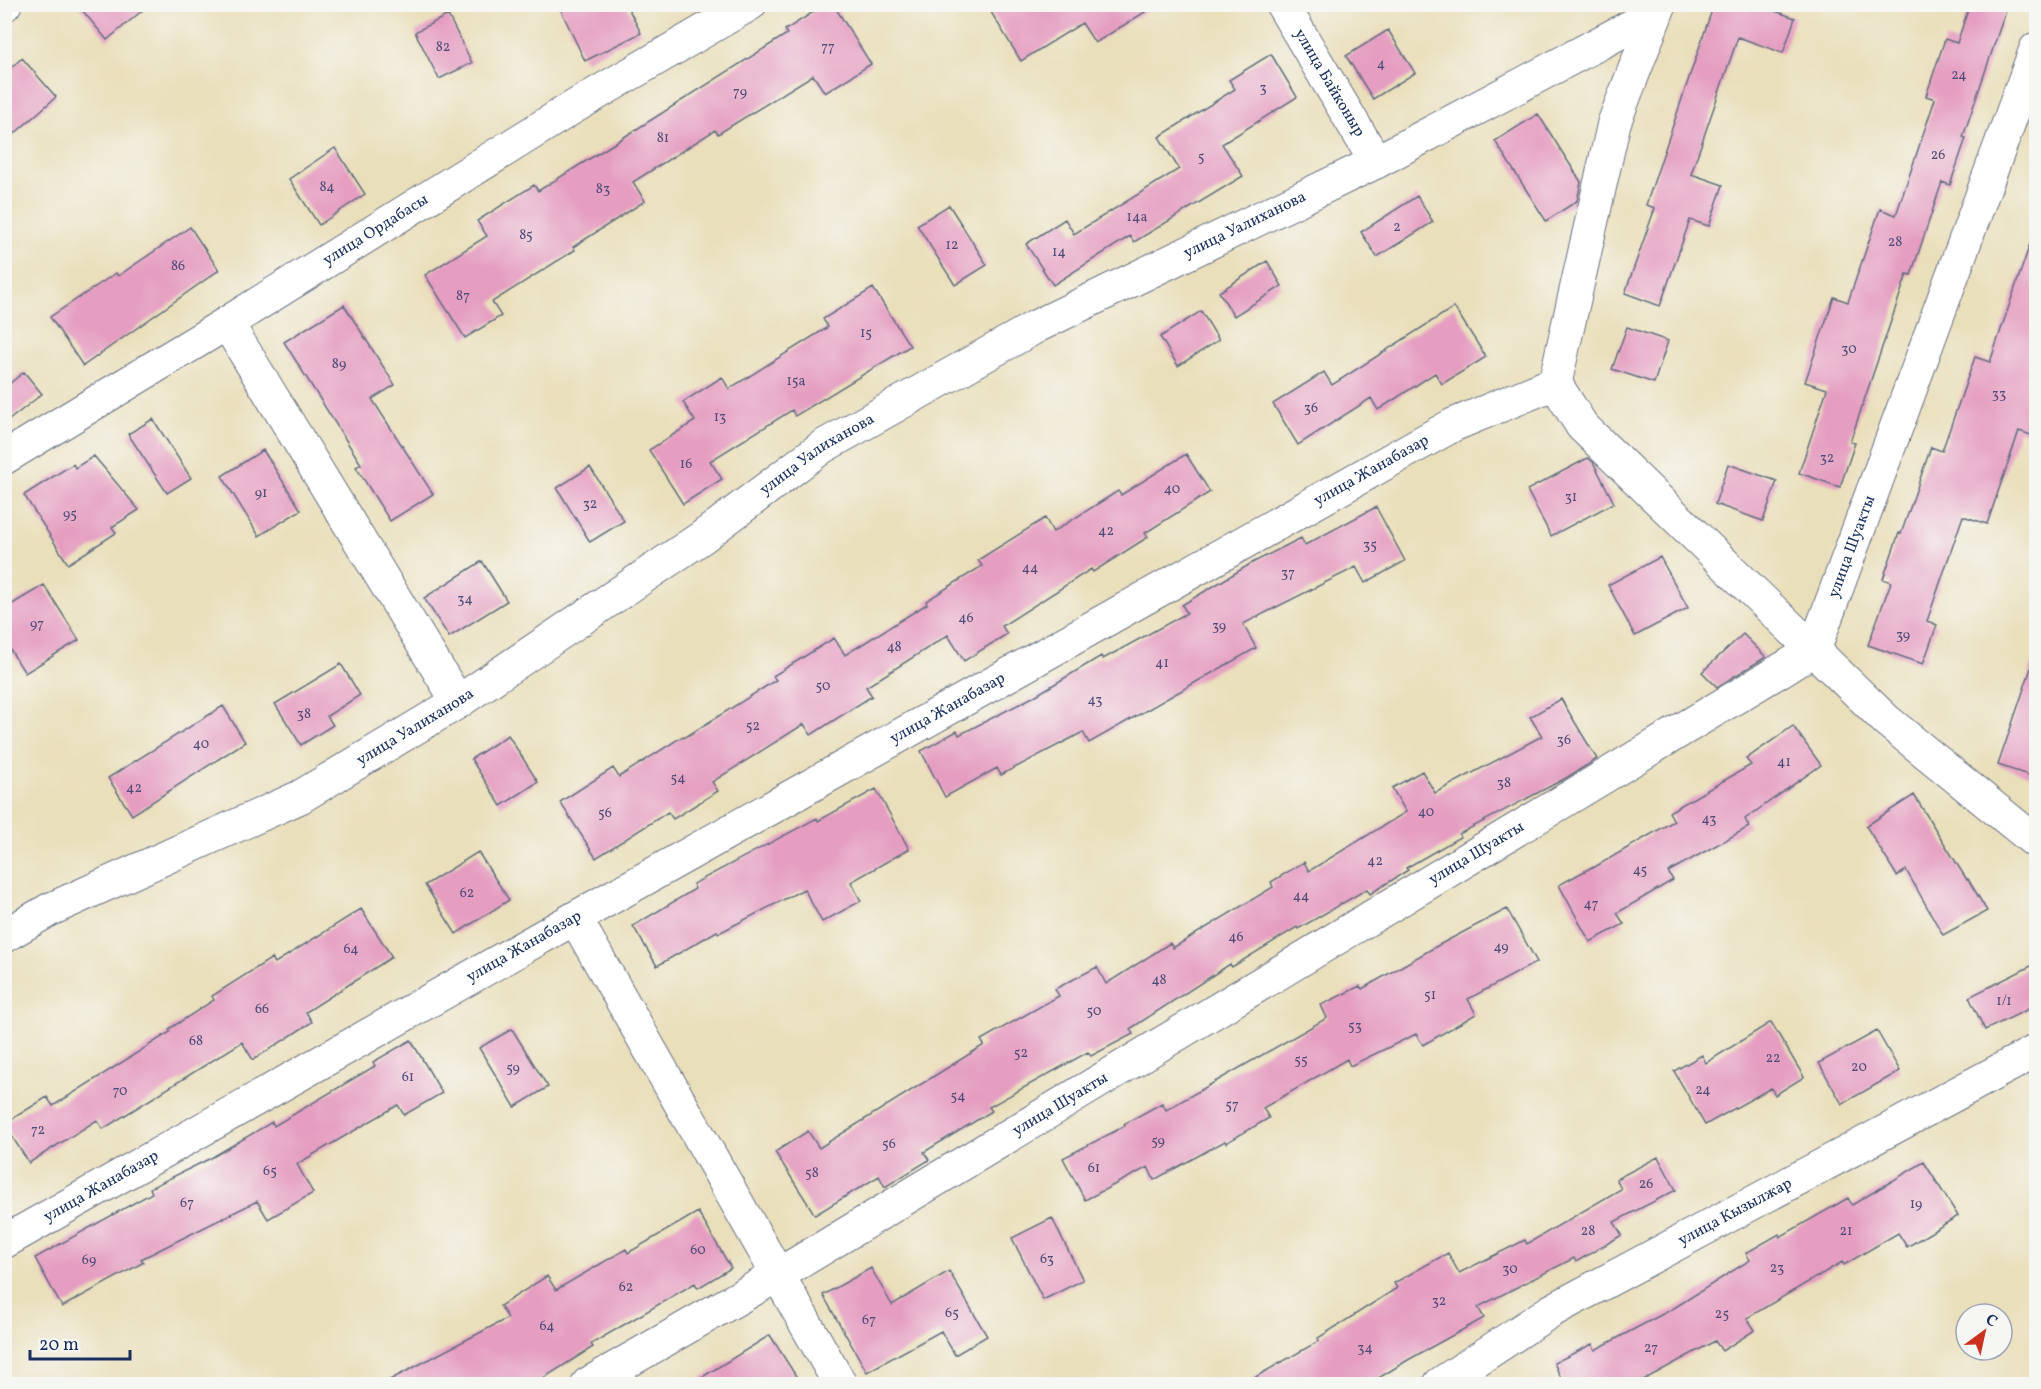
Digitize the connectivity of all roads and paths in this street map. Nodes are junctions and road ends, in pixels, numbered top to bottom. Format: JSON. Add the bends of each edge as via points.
{"nodes":[{"id":1,"x":750,"y":4,"type":"edge"},
{"id":2,"x":1282,"y":4,"type":"edge"},
{"id":3,"x":1658,"y":9,"type":"edge"},
{"id":4,"x":2037,"y":49,"type":"edge"},
{"id":5,"x":1376,"y":162,"type":"junction"},
{"id":6,"x":227,"y":323,"type":"junction"},
{"id":7,"x":1555,"y":383,"type":"junction"},
{"id":8,"x":4,"y":458,"type":"edge"},
{"id":9,"x":1814,"y":650,"type":"junction"},
{"id":10,"x":458,"y":702,"type":"junction"},
{"id":11,"x":2037,"y":842,"type":"edge"},
{"id":12,"x":575,"y":918,"type":"junction"},
{"id":13,"x":4,"y":936,"type":"edge"},
{"id":14,"x":2037,"y":1051,"type":"edge"},
{"id":15,"x":4,"y":1242,"type":"edge"},
{"id":16,"x":778,"y":1275,"type":"junction"},
{"id":17,"x":588,"y":1384,"type":"edge"},
{"id":18,"x":840,"y":1384,"type":"edge"},
{"id":19,"x":1440,"y":1384,"type":"edge"}],
"edges":[{"from":1,"to":6,"type":"street","name":"улица Ордабасы","via":[[572,108]]},
{"from":2,"to":5,"type":"street","name":"улица Байконыр"},
{"from":3,"to":5,"type":"street","name":"улица Уалиханова"},
{"from":3,"to":7,"type":"street","via":[[1614,123]]},
{"from":4,"to":9,"type":"street","name":"улица Шуакты"},
{"from":5,"to":10,"type":"street","name":"улица Уалиханова","via":[[1037,327],[822,447],[701,538]]},
{"from":6,"to":8,"type":"street","name":"улица Ордабасы"},
{"from":6,"to":10,"type":"street"},
{"from":7,"to":9,"type":"street","via":[[1582,426]]},
{"from":7,"to":12,"type":"street","name":"улица Жанабазар","via":[[1453,425]]},
{"from":9,"to":11,"type":"street","via":[[1886,720]]},
{"from":9,"to":16,"type":"street","name":"улица Шуакты"},
{"from":10,"to":13,"type":"street","name":"улица Уалиханова","via":[[300,797],[49,910]]},
{"from":12,"to":15,"type":"street","name":"улица Жанабазар"},
{"from":12,"to":16,"type":"street"},
{"from":14,"to":19,"type":"street","name":"улица Кызылжар","via":[[1551,1311]]},
{"from":16,"to":17,"type":"street","name":"улица Шуакты"},
{"from":16,"to":18,"type":"street"}]}
